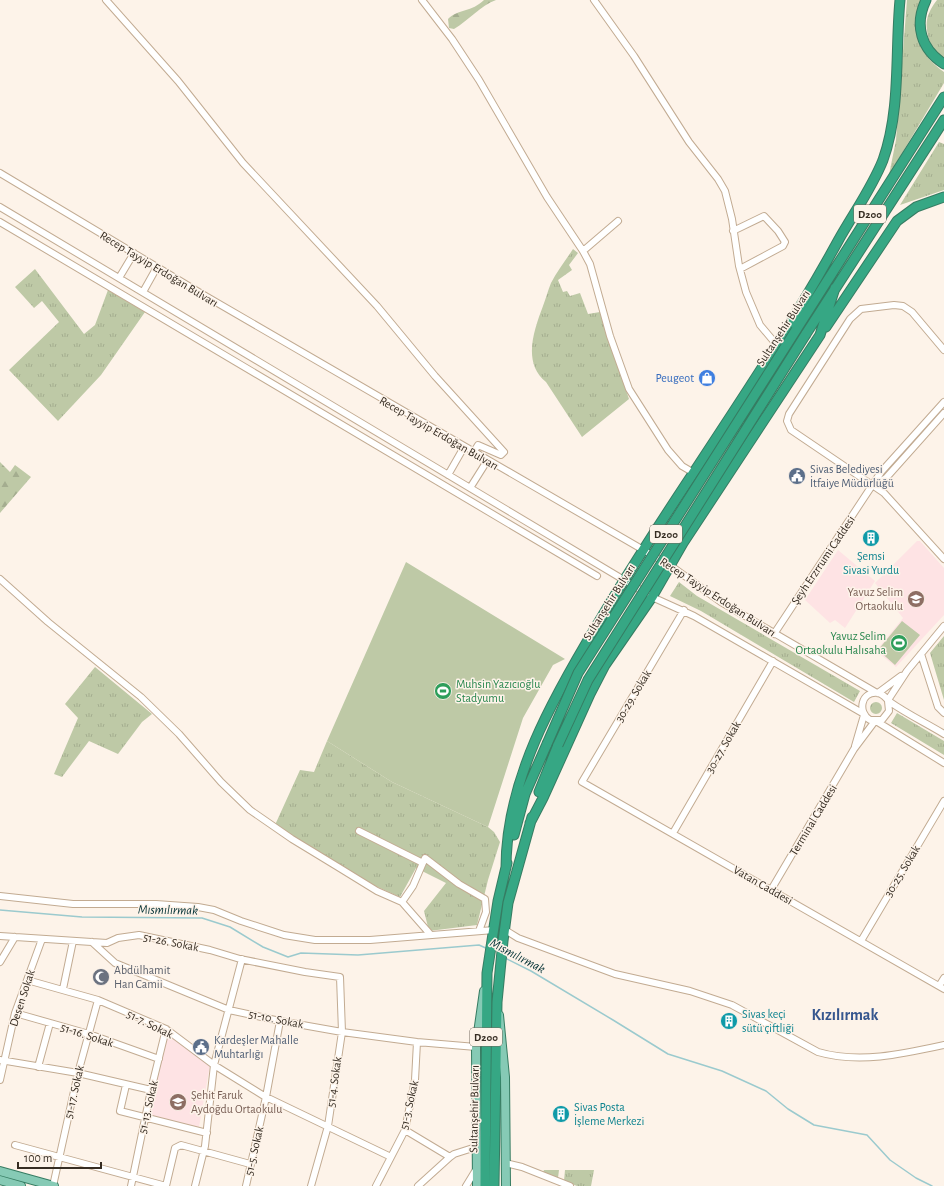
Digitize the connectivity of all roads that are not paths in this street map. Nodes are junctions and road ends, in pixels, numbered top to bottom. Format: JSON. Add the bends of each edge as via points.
{"nodes":[{"id":1,"x":106,"y":0,"type":"edge"},
{"id":2,"x":422,"y":0,"type":"edge"},
{"id":3,"x":594,"y":0,"type":"edge"},
{"id":4,"x":926,"y":0,"type":"edge"},
{"id":5,"x":898,"y":1,"type":"edge"},
{"id":6,"x":944,"y":64,"type":"edge"},
{"id":7,"x":944,"y":97,"type":"edge"},
{"id":8,"x":944,"y":120,"type":"edge"},
{"id":9,"x":900,"y":167,"type":"junction"},
{"id":10,"x":0,"y":173,"type":"edge"},
{"id":11,"x":944,"y":197,"type":"edge"},
{"id":12,"x":0,"y":207,"type":"edge"},
{"id":13,"x":618,"y":221,"type":"dead end"},
{"id":14,"x":0,"y":222,"type":"edge"},
{"id":15,"x":733,"y":231,"type":"junction"},
{"id":16,"x":583,"y":251,"type":"junction"},
{"id":17,"x":134,"y":253,"type":"junction"},
{"id":18,"x":157,"y":268,"type":"junction"},
{"id":19,"x":740,"y":269,"type":"junction"},
{"id":20,"x":119,"y":278,"type":"junction"},
{"id":21,"x":815,"y":282,"type":"junction"},
{"id":22,"x":131,"y":285,"type":"junction"},
{"id":23,"x":835,"y":288,"type":"junction"},
{"id":24,"x":143,"y":292,"type":"junction"},
{"id":25,"x":124,"y":296,"type":"junction"},
{"id":26,"x":820,"y":335,"type":"junction"},
{"id":27,"x":776,"y":344,"type":"junction"},
{"id":28,"x":944,"y":350,"type":"edge"},
{"id":29,"x":944,"y":402,"type":"edge"},
{"id":30,"x":944,"y":413,"type":"edge"},
{"id":31,"x":464,"y":447,"type":"junction"},
{"id":32,"x":473,"y":453,"type":"junction"},
{"id":33,"x":487,"y":461,"type":"junction"},
{"id":34,"x":694,"y":473,"type":"junction"},
{"id":35,"x":448,"y":475,"type":"junction"},
{"id":36,"x":458,"y":481,"type":"junction"},
{"id":37,"x":872,"y":486,"type":"junction"},
{"id":38,"x":470,"y":488,"type":"junction"},
{"id":39,"x":452,"y":489,"type":"junction"},
{"id":40,"x":642,"y":551,"type":"junction"},
{"id":41,"x":944,"y":559,"type":"edge"},
{"id":42,"x":671,"y":566,"type":"junction"},
{"id":43,"x":597,"y":576,"type":"dead end"},
{"id":44,"x":0,"y":579,"type":"edge"},
{"id":45,"x":624,"y":580,"type":"junction"},
{"id":46,"x":652,"y":597,"type":"junction"},
{"id":47,"x":684,"y":610,"type":"junction"},
{"id":48,"x":944,"y":626,"type":"edge"},
{"id":49,"x":774,"y":634,"type":"junction"},
{"id":50,"x":921,"y":654,"type":"junction"},
{"id":51,"x":772,"y":662,"type":"junction"},
{"id":52,"x":907,"y":671,"type":"junction"},
{"id":53,"x":877,"y":693,"type":"junction"},
{"id":54,"x":888,"y":701,"type":"junction"},
{"id":55,"x":944,"y":713,"type":"edge"},
{"id":56,"x":864,"y":714,"type":"junction"},
{"id":57,"x":876,"y":721,"type":"junction"},
{"id":58,"x":944,"y":734,"type":"edge"},
{"id":59,"x":854,"y":749,"type":"junction"},
{"id":60,"x":944,"y":763,"type":"edge"},
{"id":61,"x":582,"y":782,"type":"joint"},
{"id":62,"x":944,"y":801,"type":"edge"},
{"id":63,"x":530,"y":823,"type":"junction"},
{"id":64,"x":359,"y":831,"type":"dead end"},
{"id":65,"x":673,"y":833,"type":"junction"},
{"id":66,"x":423,"y":863,"type":"junction"},
{"id":67,"x":506,"y":868,"type":"junction"},
{"id":68,"x":771,"y":890,"type":"junction"},
{"id":69,"x":0,"y":896,"type":"edge"},
{"id":70,"x":402,"y":902,"type":"junction"},
{"id":71,"x":505,"y":930,"type":"junction"},
{"id":72,"x":479,"y":931,"type":"junction"},
{"id":73,"x":430,"y":934,"type":"junction"},
{"id":74,"x":494,"y":934,"type":"junction"},
{"id":75,"x":0,"y":936,"type":"edge"},
{"id":76,"x":15,"y":937,"type":"junction"},
{"id":77,"x":42,"y":939,"type":"junction"},
{"id":78,"x":73,"y":941,"type":"junction"},
{"id":79,"x":861,"y":941,"type":"junction"},
{"id":80,"x":92,"y":942,"type":"junction"},
{"id":81,"x":242,"y":959,"type":"junction"},
{"id":82,"x":0,"y":962,"type":"edge"},
{"id":83,"x":487,"y":973,"type":"junction"},
{"id":84,"x":340,"y":976,"type":"joint"},
{"id":85,"x":944,"y":978,"type":"edge"},
{"id":86,"x":27,"y":980,"type":"junction"},
{"id":87,"x":942,"y":988,"type":"edge"},
{"id":88,"x":63,"y":989,"type":"junction"},
{"id":89,"x":98,"y":1000,"type":"junction"},
{"id":90,"x":498,"y":1002,"type":"junction"},
{"id":91,"x":229,"y":1010,"type":"junction"},
{"id":92,"x":15,"y":1013,"type":"junction"},
{"id":93,"x":280,"y":1021,"type":"junction"},
{"id":94,"x":50,"y":1023,"type":"junction"},
{"id":95,"x":166,"y":1029,"type":"junction"},
{"id":96,"x":342,"y":1032,"type":"junction"},
{"id":97,"x":89,"y":1034,"type":"junction"},
{"id":98,"x":417,"y":1042,"type":"junction"},
{"id":99,"x":944,"y":1045,"type":"edge"},
{"id":100,"x":476,"y":1047,"type":"junction"},
{"id":101,"x":159,"y":1059,"type":"junction"},
{"id":102,"x":2,"y":1061,"type":"edge"},
{"id":103,"x":214,"y":1065,"type":"junction"},
{"id":104,"x":38,"y":1067,"type":"junction"},
{"id":105,"x":78,"y":1073,"type":"junction"},
{"id":106,"x":0,"y":1080,"type":"edge"},
{"id":107,"x":126,"y":1085,"type":"junction"},
{"id":108,"x":151,"y":1090,"type":"junction"},
{"id":109,"x":266,"y":1097,"type":"junction"},
{"id":110,"x":490,"y":1102,"type":"junction"},
{"id":111,"x":145,"y":1119,"type":"junction"},
{"id":112,"x":328,"y":1126,"type":"junction"},
{"id":113,"x":405,"y":1130,"type":"junction"},
{"id":114,"x":207,"y":1133,"type":"junction"},
{"id":115,"x":15,"y":1145,"type":"dead end"},
{"id":116,"x":476,"y":1147,"type":"junction"},
{"id":117,"x":204,"y":1150,"type":"junction"},
{"id":118,"x":59,"y":1157,"type":"junction"},
{"id":119,"x":391,"y":1157,"type":"junction"},
{"id":120,"x":450,"y":1157,"type":"junction"},
{"id":121,"x":505,"y":1162,"type":"junction"},
{"id":122,"x":250,"y":1164,"type":"junction"},
{"id":123,"x":476,"y":1168,"type":"junction"},
{"id":124,"x":0,"y":1171,"type":"edge"},
{"id":125,"x":133,"y":1178,"type":"junction"},
{"id":126,"x":0,"y":1180,"type":"edge"},
{"id":127,"x":21,"y":1186,"type":"edge"},
{"id":128,"x":53,"y":1186,"type":"edge"},
{"id":129,"x":131,"y":1186,"type":"edge"},
{"id":130,"x":166,"y":1186,"type":"edge"},
{"id":131,"x":195,"y":1186,"type":"edge"},
{"id":132,"x":246,"y":1186,"type":"edge"},
{"id":133,"x":311,"y":1186,"type":"edge"},
{"id":134,"x":376,"y":1186,"type":"edge"},
{"id":135,"x":418,"y":1186,"type":"edge"},
{"id":136,"x":466,"y":1186,"type":"edge"},
{"id":137,"x":477,"y":1186,"type":"edge"},
{"id":138,"x":485,"y":1186,"type":"edge"},
{"id":139,"x":494,"y":1186,"type":"edge"},
{"id":140,"x":506,"y":1186,"type":"edge"},
{"id":141,"x":570,"y":1186,"type":"edge"}],
"edges":[{"from":1,"to":32,"type":"street","via":[[178,81],[243,163],[377,306],[434,376],[504,452],[501,455],[478,445]]},
{"from":2,"to":16,"type":"street","via":[[479,80],[547,197]]},
{"from":3,"to":15,"type":"street","via":[[634,56],[689,142],[718,179],[727,197]]},
{"from":4,"to":6,"type":"highway","via":[[921,26],[923,40],[931,54]]},
{"from":5,"to":21,"type":"highway","via":[[894,106],[884,154],[876,175]]},
{"from":7,"to":9,"type":"highway","name":"Sultanşehir Bulvarı","number":"D200"},
{"from":8,"to":23,"type":"highway","name":"Sultanşehir Bulvarı","number":"D200"},
{"from":9,"to":21,"type":"highway"},
{"from":9,"to":67,"type":"highway","name":"Sultanşehir Bulvarı","number":"D200","bridge":true,"via":[[578,673],[525,794]]},
{"from":10,"to":17,"type":"street","name":"Recep Tayyip Erdoğan Bulvarı"},
{"from":11,"to":26,"type":"highway","via":[[916,207],[897,221]]},
{"from":12,"to":20,"type":"street","name":"Recep Tayyip Erdoğan Bulvarı"},
{"from":13,"to":16,"type":"street"},
{"from":14,"to":25,"type":"street"},
{"from":15,"to":19,"type":"street"},
{"from":15,"to":19,"type":"street","via":[[764,216],[785,242],[783,246]]},
{"from":16,"to":34,"type":"street","via":[[590,264],[610,336],[629,389],[668,450],[682,466]]},
{"from":17,"to":18,"type":"street","name":"Recep Tayyip Erdoğan Bulvarı"},
{"from":17,"to":20,"type":"street"},
{"from":18,"to":24,"type":"street"},
{"from":18,"to":31,"type":"street","name":"Recep Tayyip Erdoğan Bulvarı"},
{"from":19,"to":27,"type":"street","via":[[746,292],[760,325]]},
{"from":20,"to":22,"type":"street","name":"Recep Tayyip Erdoğan Bulvarı"},
{"from":21,"to":27,"type":"highway"},
{"from":22,"to":24,"type":"street","name":"Recep Tayyip Erdoğan Bulvarı"},
{"from":22,"to":25,"type":"street"},
{"from":23,"to":26,"type":"highway"},
{"from":23,"to":63,"type":"highway","name":"Sultanşehir Bulvarı","number":"D200","bridge":true,"via":[[588,680],[558,746]]},
{"from":24,"to":35,"type":"street","name":"Recep Tayyip Erdoğan Bulvarı"},
{"from":25,"to":39,"type":"street"},
{"from":26,"to":42,"type":"highway","via":[[683,543]]},
{"from":27,"to":34,"type":"highway"},
{"from":28,"to":37,"type":"street","via":[[908,308],[899,305],[861,309],[850,319],[789,414],[787,422],[791,430]]},
{"from":29,"to":37,"type":"street","name":"Şeyh Erzrrumi Caddesi","via":[[881,472]]},
{"from":30,"to":37,"type":"street","name":"Şeyh Erzrrumi Caddesi","via":[[886,478]]},
{"from":31,"to":32,"type":"street","name":"Recep Tayyip Erdoğan Bulvarı"},
{"from":31,"to":35,"type":"street"},
{"from":32,"to":33,"type":"street","name":"Recep Tayyip Erdoğan Bulvarı"},
{"from":33,"to":38,"type":"street"},
{"from":33,"to":40,"type":"street","name":"Recep Tayyip Erdoğan Bulvarı"},
{"from":34,"to":40,"type":"highway"},
{"from":35,"to":36,"type":"street","name":"Recep Tayyip Erdoğan Bulvarı"},
{"from":36,"to":38,"type":"street","name":"Recep Tayyip Erdoğan Bulvarı"},
{"from":36,"to":39,"type":"street"},
{"from":37,"to":41,"type":"street","via":[[884,493]]},
{"from":37,"to":49,"type":"street","name":"Şeyh Erzrrumi Caddesi"},
{"from":38,"to":45,"type":"street","name":"Recep Tayyip Erdoğan Bulvarı"},
{"from":39,"to":43,"type":"street"},
{"from":40,"to":42,"type":"street","name":"Recep Tayyip Erdoğan Bulvarı"},
{"from":40,"to":45,"type":"highway"},
{"from":42,"to":46,"type":"highway"},
{"from":42,"to":49,"type":"street","name":"Recep Tayyip Erdoğan Bulvarı","via":[[721,602]]},
{"from":44,"to":70,"type":"street","via":[[146,702],[250,810],[292,839],[378,891]]},
{"from":45,"to":46,"type":"street","name":"Recep Tayyip Erdoğan Bulvarı"},
{"from":45,"to":67,"type":"highway","via":[[575,660],[548,711],[516,797],[506,848]]},
{"from":46,"to":47,"type":"street","name":"Recep Tayyip Erdoğan Bulvarı"},
{"from":46,"to":63,"type":"highway","via":[[605,664]]},
{"from":47,"to":51,"type":"street","name":"Recep Tayyip Erdoğan Bulvarı"},
{"from":47,"to":61,"type":"street","name":"30-29. Sokak"},
{"from":48,"to":50,"type":"street"},
{"from":49,"to":53,"type":"street","name":"Recep Tayyip Erdoğan Bulvarı"},
{"from":50,"to":52,"type":"street"},
{"from":50,"to":55,"type":"street","via":[[938,707]]},
{"from":51,"to":56,"type":"street","name":"Recep Tayyip Erdoğan Bulvarı"},
{"from":51,"to":65,"type":"street","name":"30-27. Sokak"},
{"from":52,"to":53,"type":"street"},
{"from":52,"to":54,"type":"street"},
{"from":53,"to":54,"type":"street"},
{"from":53,"to":56,"type":"street","via":[[868,695],[864,700]]},
{"from":54,"to":57,"type":"street","via":[[888,714]]},
{"from":54,"to":58,"type":"street"},
{"from":56,"to":57,"type":"street"},
{"from":56,"to":59,"type":"street","name":"Terminal Caddesi"},
{"from":57,"to":59,"type":"street","name":"Terminal Caddesi"},
{"from":57,"to":60,"type":"street"},
{"from":59,"to":68,"type":"street","name":"Terminal Caddesi"},
{"from":61,"to":65,"type":"street","name":"Vatan Caddesi"},
{"from":62,"to":79,"type":"street","name":"30-25. Sokak"},
{"from":63,"to":71,"type":"highway","name":"Sultanşehir Bulvarı","number":"D200","via":[[508,903]]},
{"from":64,"to":66,"type":"street"},
{"from":65,"to":68,"type":"street","name":"Vatan Caddesi"},
{"from":66,"to":70,"type":"street","via":[[413,886]]},
{"from":66,"to":72,"type":"street","via":[[425,858],[459,884],[485,899],[486,912]]},
{"from":67,"to":74,"type":"highway","name":"Sultanşehir Bulvarı","number":"D200"},
{"from":68,"to":79,"type":"street","name":"Vatan Caddesi"},
{"from":69,"to":73,"type":"street","via":[[73,904],[198,907],[214,910],[284,935],[315,940],[370,940]]},
{"from":70,"to":73,"type":"street"},
{"from":71,"to":90,"type":"highway","name":"Sultanşehir Bulvarı","number":"D200"},
{"from":71,"to":99,"type":"street","via":[[518,938],[616,974],[690,991],[732,1006],[818,1052],[832,1056],[892,1056]]},
{"from":72,"to":73,"type":"street"},
{"from":72,"to":74,"type":"street"},
{"from":74,"to":83,"type":"highway","name":"Sultanşehir Bulvarı","number":"D200"},
{"from":75,"to":76,"type":"street","name":"51-26. Sokak"},
{"from":76,"to":77,"type":"street","name":"51-26. Sokak"},
{"from":76,"to":82,"type":"street"},
{"from":77,"to":78,"type":"street","name":"51-26. Sokak"},
{"from":77,"to":86,"type":"street","name":"Desen Sokak"},
{"from":78,"to":80,"type":"street","name":"51-26. Sokak"},
{"from":78,"to":88,"type":"street"},
{"from":79,"to":87,"type":"street","name":"Vatan Caddesi"},
{"from":80,"to":81,"type":"street","name":"51-26. Sokak","via":[[107,943],[118,938],[139,935]]},
{"from":80,"to":91,"type":"street","name":"51-10. Sokak","via":[[115,963]]},
{"from":81,"to":84,"type":"street","name":"51-26. Sokak","via":[[305,972]]},
{"from":81,"to":91,"type":"street"},
{"from":83,"to":100,"type":"main road"},
{"from":83,"to":110,"type":"highway","name":"Sultanşehir Bulvarı","number":"D200"},
{"from":84,"to":96,"type":"street","name":"51-4. Sokak"},
{"from":85,"to":87,"type":"street"},
{"from":86,"to":88,"type":"street","name":"51-7. Sokak"},
{"from":86,"to":92,"type":"street","name":"Desen Sokak"},
{"from":88,"to":89,"type":"street","name":"51-7. Sokak"},
{"from":89,"to":95,"type":"street","name":"51-7. Sokak"},
{"from":89,"to":97,"type":"street","name":"51-17. Sokak"},
{"from":90,"to":110,"type":"highway","name":"Sultanşehir Bulvarı","number":"D200"},
{"from":90,"to":121,"type":"main road","via":[[504,1058]]},
{"from":91,"to":93,"type":"street","name":"51-10. Sokak"},
{"from":91,"to":103,"type":"street"},
{"from":92,"to":94,"type":"street","name":"51-16. Sokak"},
{"from":92,"to":102,"type":"street","name":"Desen Sokak"},
{"from":93,"to":96,"type":"street","name":"51-10. Sokak"},
{"from":93,"to":109,"type":"street","name":"51-5. Sokak"},
{"from":94,"to":97,"type":"street","name":"51-16. Sokak"},
{"from":94,"to":104,"type":"street"},
{"from":95,"to":101,"type":"street","name":"51-13. Sokak"},
{"from":95,"to":103,"type":"street","name":"51-7. Sokak"},
{"from":96,"to":98,"type":"street","name":"51-10. Sokak"},
{"from":96,"to":112,"type":"street","name":"51-4. Sokak"},
{"from":97,"to":101,"type":"street","name":"51-16. Sokak"},
{"from":97,"to":105,"type":"street","name":"51-17. Sokak"},
{"from":98,"to":100,"type":"street","name":"51-10. Sokak"},
{"from":98,"to":113,"type":"street","name":"51-3. Sokak","via":[[415,1080]]},
{"from":100,"to":116,"type":"main road"},
{"from":101,"to":108,"type":"street","name":"51-13. Sokak"},
{"from":102,"to":104,"type":"street"},
{"from":102,"to":106,"type":"street","name":"Desen Sokak"},
{"from":103,"to":109,"type":"street","name":"51-7. Sokak"},
{"from":103,"to":114,"type":"street"},
{"from":104,"to":105,"type":"street"},
{"from":105,"to":107,"type":"street"},
{"from":105,"to":118,"type":"street","name":"51-17. Sokak"},
{"from":107,"to":108,"type":"street"},
{"from":107,"to":111,"type":"street","via":[[120,1111]]},
{"from":108,"to":111,"type":"street","name":"51-13. Sokak"},
{"from":109,"to":112,"type":"street","name":"51-7. Sokak"},
{"from":109,"to":122,"type":"street","name":"51-5. Sokak"},
{"from":110,"to":138,"type":"highway","name":"Sultanşehir Bulvarı","number":"D200"},
{"from":110,"to":139,"type":"highway","name":"Sultanşehir Bulvarı","number":"D200"},
{"from":111,"to":114,"type":"street"},
{"from":111,"to":125,"type":"street","name":"51-13. Sokak"},
{"from":112,"to":119,"type":"street","name":"51-7. Sokak"},
{"from":112,"to":133,"type":"street","name":"51-4. Sokak"},
{"from":113,"to":119,"type":"street","name":"51-3. Sokak"},
{"from":113,"to":120,"type":"street"},
{"from":114,"to":117,"type":"street"},
{"from":115,"to":118,"type":"street"},
{"from":116,"to":120,"type":"street"},
{"from":116,"to":123,"type":"main road"},
{"from":117,"to":122,"type":"street"},
{"from":117,"to":130,"type":"street","via":[[177,1146]]},
{"from":117,"to":131,"type":"street"},
{"from":118,"to":125,"type":"street"},
{"from":118,"to":128,"type":"street","name":"51-17. Sokak"},
{"from":119,"to":134,"type":"street","name":"51-3. Sokak"},
{"from":120,"to":135,"type":"street"},
{"from":121,"to":140,"type":"main road"},
{"from":121,"to":141,"type":"street","via":[[522,1166]]},
{"from":122,"to":132,"type":"street","name":"51-5. Sokak"},
{"from":123,"to":136,"type":"street"},
{"from":123,"to":137,"type":"main road"},
{"from":124,"to":128,"type":"main road"},
{"from":125,"to":129,"type":"street","name":"51-13. Sokak"},
{"from":125,"to":130,"type":"street"},
{"from":126,"to":127,"type":"main road"}]}
